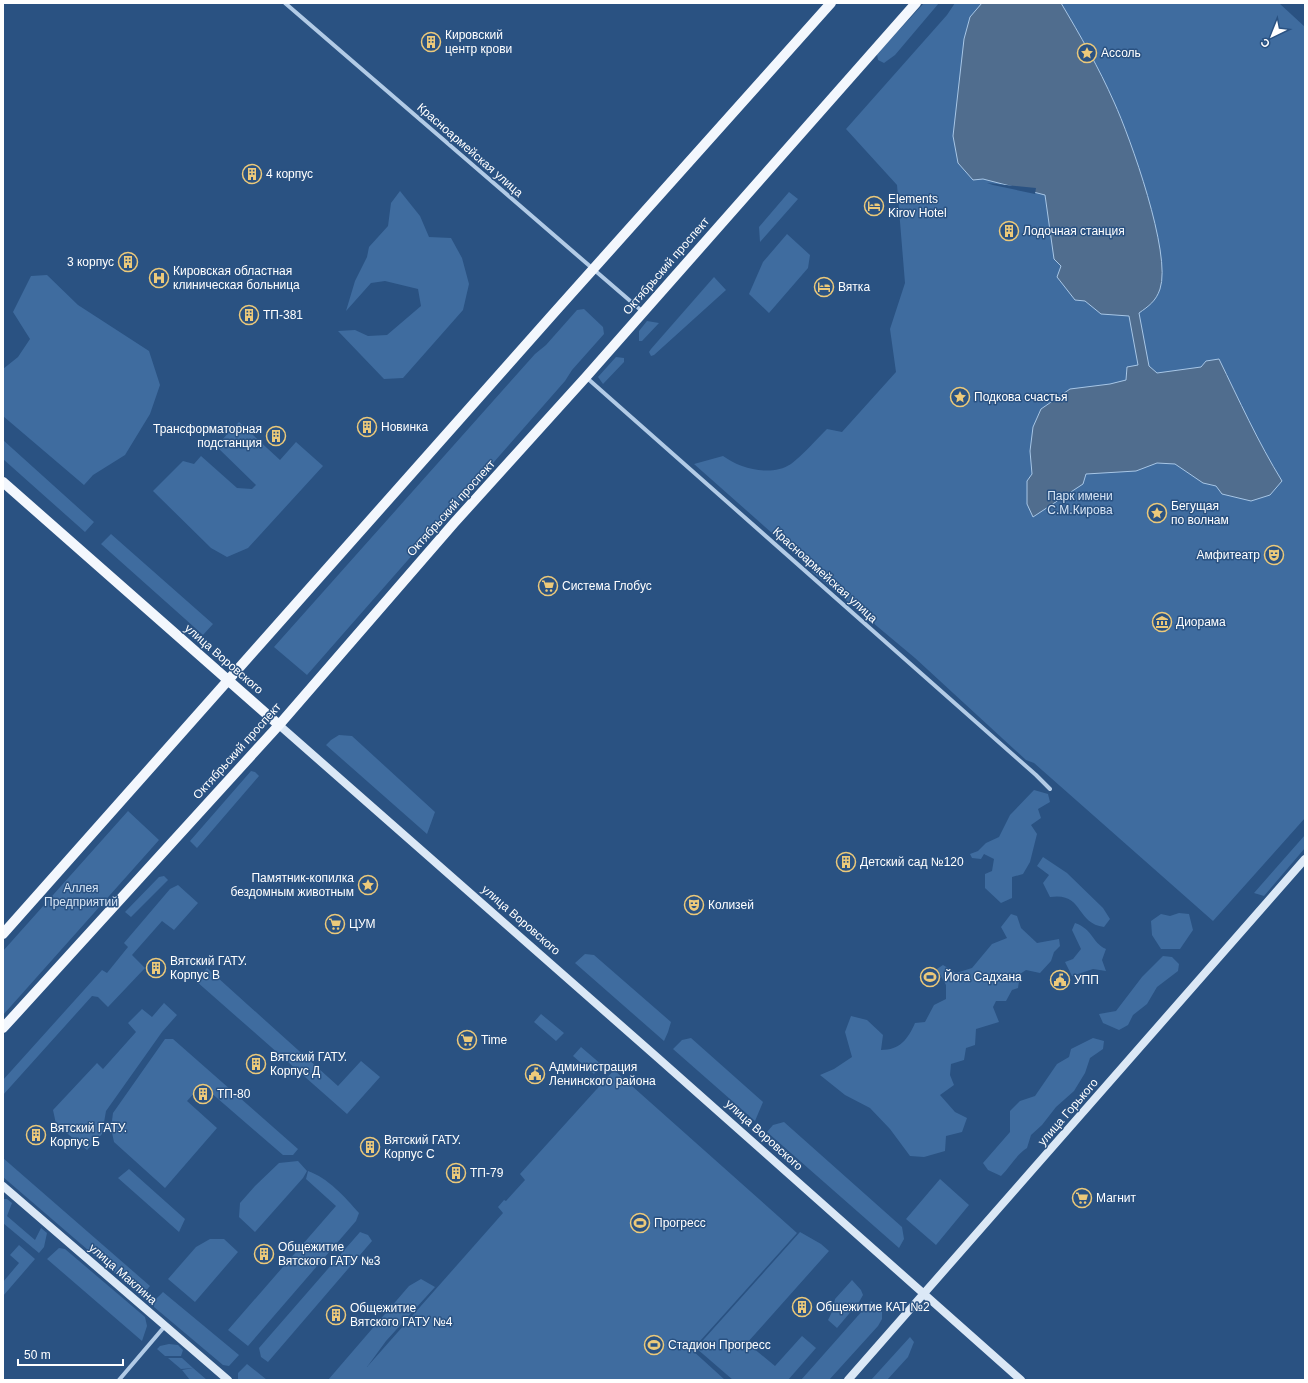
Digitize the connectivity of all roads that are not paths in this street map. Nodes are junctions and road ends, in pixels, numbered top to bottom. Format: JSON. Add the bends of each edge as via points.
{"nodes":[{"id":1,"x":285,"y":3,"type":"edge"},
{"id":2,"x":831,"y":3,"type":"edge"},
{"id":3,"x":916,"y":3,"type":"edge"},
{"id":4,"x":594,"y":270,"type":"junction"},
{"id":5,"x":643,"y":312,"type":"junction"},
{"id":6,"x":586,"y":377,"type":"junction"},
{"id":7,"x":3,"y":482,"type":"edge"},
{"id":8,"x":229,"y":681,"type":"junction"},
{"id":9,"x":279,"y":725,"type":"junction"},
{"id":10,"x":1050,"y":789,"type":"dead end"},
{"id":11,"x":1305,"y":859,"type":"edge"},
{"id":12,"x":3,"y":934,"type":"edge"},
{"id":13,"x":3,"y":1028,"type":"edge"},
{"id":14,"x":3,"y":1186,"type":"edge"},
{"id":15,"x":924,"y":1294,"type":"junction"},
{"id":16,"x":165,"y":1326,"type":"junction"},
{"id":17,"x":119,"y":1380,"type":"edge"},
{"id":18,"x":228,"y":1380,"type":"edge"},
{"id":19,"x":848,"y":1380,"type":"edge"},
{"id":20,"x":1021,"y":1380,"type":"edge"}],
"edges":[{"from":1,"to":4,"type":"street","name":"Красноармейская улица"},
{"from":2,"to":4,"type":"main road"},
{"from":3,"to":5,"type":"main road","name":"Октябрьский проспект"},
{"from":4,"to":5,"type":"street","name":"Красноармейская улица"},
{"from":4,"to":8,"type":"main road"},
{"from":5,"to":6,"type":"main road","name":"Октябрьский проспект"},
{"from":6,"to":9,"type":"main road","name":"Октябрьский проспект","via":[[454,523]]},
{"from":6,"to":10,"type":"street","name":"Красноармейская улица"},
{"from":7,"to":8,"type":"main road","name":"улица Воровского"},
{"from":8,"to":9,"type":"main road","name":"улица Воровского"},
{"from":8,"to":12,"type":"main road"},
{"from":9,"to":13,"type":"main road","name":"Октябрьский проспект"},
{"from":9,"to":15,"type":"street","name":"улица Воровского"},
{"from":11,"to":15,"type":"street","name":"улица Горького"},
{"from":14,"to":16,"type":"street","name":"улица Маклина"},
{"from":15,"to":19,"type":"street","name":"улица Горького"},
{"from":15,"to":20,"type":"street","name":"улица Воровского"},
{"from":16,"to":17,"type":"street"},
{"from":16,"to":18,"type":"street","name":"улица Маклина"}]}
